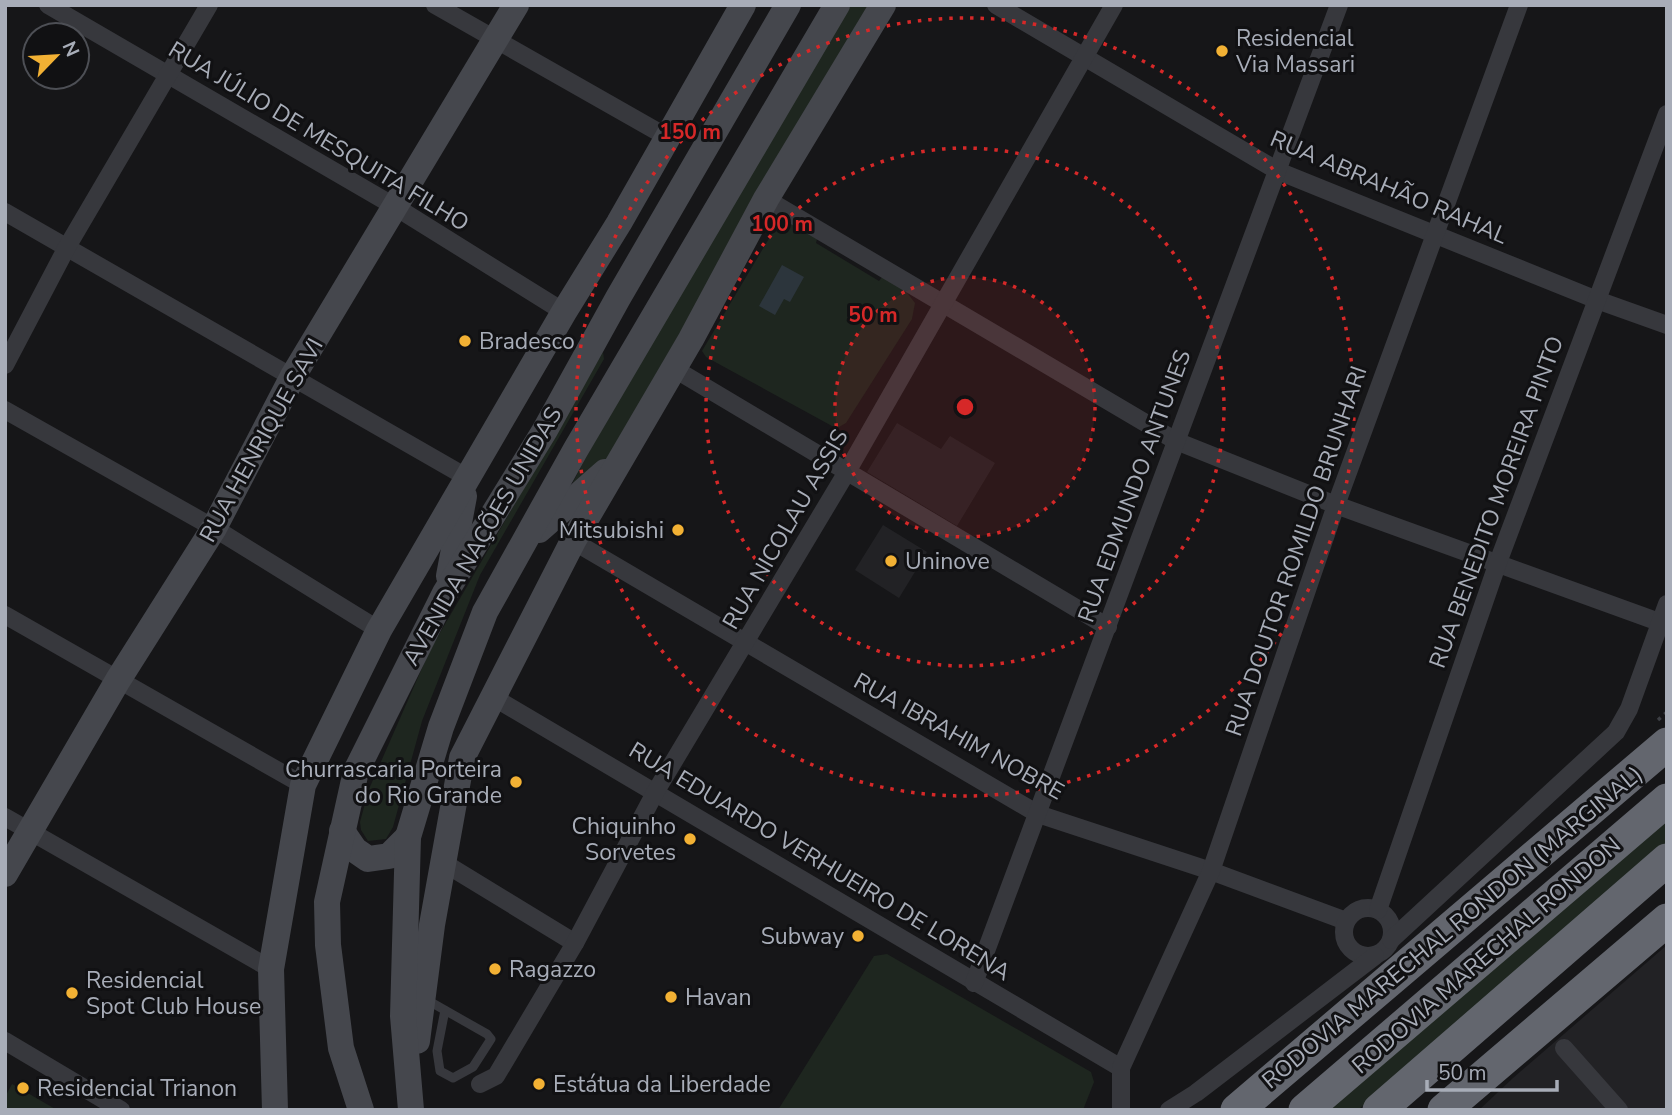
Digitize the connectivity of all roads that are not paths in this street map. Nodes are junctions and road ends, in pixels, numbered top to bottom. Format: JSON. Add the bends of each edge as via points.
{"nodes":[{"id":1,"x":48,"y":5,"type":"edge"},
{"id":2,"x":209,"y":5,"type":"edge"},
{"id":3,"x":435,"y":5,"type":"edge"},
{"id":4,"x":516,"y":5,"type":"edge"},
{"id":5,"x":743,"y":5,"type":"edge"},
{"id":6,"x":788,"y":5,"type":"edge"},
{"id":7,"x":837,"y":5,"type":"edge"},
{"id":8,"x":883,"y":5,"type":"edge"},
{"id":9,"x":996,"y":5,"type":"edge"},
{"id":10,"x":1114,"y":5,"type":"edge"},
{"id":11,"x":1339,"y":5,"type":"edge"},
{"id":12,"x":1519,"y":5,"type":"edge"},
{"id":13,"x":495,"y":41,"type":"junction"},
{"id":14,"x":1082,"y":58,"type":"junction"},
{"id":15,"x":167,"y":74,"type":"junction"},
{"id":16,"x":1667,"y":114,"type":"edge"},
{"id":17,"x":715,"y":128,"type":"junction"},
{"id":18,"x":667,"y":137,"type":"junction"},
{"id":19,"x":1278,"y":171,"type":"junction"},
{"id":20,"x":766,"y":199,"type":"junction"},
{"id":21,"x":394,"y":206,"type":"junction"},
{"id":22,"x":5,"y":212,"type":"edge"},
{"id":23,"x":619,"y":223,"type":"junction"},
{"id":24,"x":1435,"y":234,"type":"junction"},
{"id":25,"x":67,"y":247,"type":"junction"},
{"id":26,"x":1597,"y":300,"type":"junction"},
{"id":27,"x":941,"y":304,"type":"junction"},
{"id":28,"x":564,"y":312,"type":"junction"},
{"id":29,"x":1667,"y":325,"type":"edge"},
{"id":30,"x":600,"y":329,"type":"junction"},
{"id":31,"x":5,"y":365,"type":"edge"},
{"id":32,"x":673,"y":368,"type":"junction"},
{"id":33,"x":293,"y":376,"type":"junction"},
{"id":34,"x":5,"y":410,"type":"edge"},
{"id":35,"x":1176,"y":441,"type":"junction"},
{"id":36,"x":576,"y":449,"type":"junction"},
{"id":37,"x":621,"y":457,"type":"junction"},
{"id":38,"x":848,"y":470,"type":"junction"},
{"id":39,"x":468,"y":478,"type":"junction"},
{"id":40,"x":1336,"y":505,"type":"junction"},
{"id":41,"x":214,"y":528,"type":"junction"},
{"id":42,"x":573,"y":541,"type":"junction"},
{"id":43,"x":525,"y":542,"type":"junction"},
{"id":44,"x":1497,"y":565,"type":"junction"},
{"id":45,"x":445,"y":593,"type":"junction"},
{"id":46,"x":1667,"y":604,"type":"edge"},
{"id":47,"x":5,"y":615,"type":"edge"},
{"id":48,"x":1659,"y":622,"type":"junction"},
{"id":49,"x":1108,"y":627,"type":"junction"},
{"id":50,"x":379,"y":630,"type":"junction"},
{"id":51,"x":746,"y":643,"type":"junction"},
{"id":52,"x":118,"y":680,"type":"junction"},
{"id":53,"x":493,"y":697,"type":"junction"},
{"id":54,"x":1667,"y":744,"type":"edge"},
{"id":55,"x":303,"y":785,"type":"junction"},
{"id":56,"x":656,"y":791,"type":"junction"},
{"id":57,"x":1667,"y":800,"type":"edge"},
{"id":58,"x":1038,"y":814,"type":"junction"},
{"id":59,"x":5,"y":817,"type":"edge"},
{"id":60,"x":342,"y":831,"type":"junction"},
{"id":61,"x":30,"y":832,"type":"junction"},
{"id":62,"x":408,"y":837,"type":"junction"},
{"id":63,"x":1667,"y":860,"type":"edge"},
{"id":64,"x":444,"y":863,"type":"junction"},
{"id":65,"x":1211,"y":871,"type":"junction"},
{"id":66,"x":5,"y":874,"type":"edge"},
{"id":67,"x":1424,"y":908,"type":"junction"},
{"id":68,"x":1382,"y":912,"type":"junction"},
{"id":69,"x":1667,"y":920,"type":"edge"},
{"id":70,"x":1346,"y":921,"type":"junction"},
{"id":71,"x":1391,"y":940,"type":"junction"},
{"id":72,"x":575,"y":943,"type":"junction"},
{"id":73,"x":1352,"y":950,"type":"junction"},
{"id":74,"x":1374,"y":956,"type":"junction"},
{"id":75,"x":271,"y":969,"type":"junction"},
{"id":76,"x":1344,"y":976,"type":"junction"},
{"id":77,"x":974,"y":983,"type":"junction"},
{"id":78,"x":423,"y":997,"type":"junction"},
{"id":79,"x":446,"y":1010,"type":"junction"},
{"id":80,"x":5,"y":1041,"type":"edge"},
{"id":81,"x":1564,"y":1048,"type":"dead end"},
{"id":82,"x":486,"y":1050,"type":"junction"},
{"id":83,"x":506,"y":1060,"type":"junction"},
{"id":84,"x":1122,"y":1068,"type":"junction"},
{"id":85,"x":488,"y":1080,"type":"dead end"},
{"id":86,"x":411,"y":1104,"type":"edge"},
{"id":87,"x":121,"y":1110,"type":"edge"},
{"id":88,"x":275,"y":1110,"type":"edge"},
{"id":89,"x":361,"y":1110,"type":"edge"},
{"id":90,"x":1121,"y":1110,"type":"edge"},
{"id":91,"x":1169,"y":1110,"type":"edge"},
{"id":92,"x":1237,"y":1110,"type":"edge"},
{"id":93,"x":1305,"y":1110,"type":"edge"},
{"id":94,"x":1379,"y":1110,"type":"edge"},
{"id":95,"x":1444,"y":1110,"type":"edge"},
{"id":96,"x":1619,"y":1110,"type":"edge"}],
"edges":[{"from":1,"to":15,"type":"street","name":"RUA JÚLIO DE MESQUITA FILHO"},
{"from":2,"to":15,"type":"street"},
{"from":3,"to":13,"type":"street"},
{"from":4,"to":13,"type":"street","name":"RUA HENRIQUE SAVI"},
{"from":5,"to":18,"type":"street","name":"AVENIDA NAÇÕES UNIDAS"},
{"from":6,"to":17,"type":"street","name":"AVENIDA NAÇÕES UNIDAS"},
{"from":7,"to":36,"type":"street","name":"AVENIDA NAÇÕES UNIDAS"},
{"from":8,"to":20,"type":"street","name":"AVENIDA NAÇÕES UNIDAS"},
{"from":9,"to":14,"type":"street","name":"RUA ABRAHÃO RAHAL"},
{"from":10,"to":14,"type":"street","name":"RUA NICOLAU ASSIS"},
{"from":11,"to":19,"type":"street","name":"RUA EDMUNDO ANTUNES"},
{"from":12,"to":24,"type":"street","name":"RUA DOUTOR ROMILDO BRUNHARI"},
{"from":13,"to":18,"type":"street"},
{"from":13,"to":21,"type":"street","name":"RUA HENRIQUE SAVI"},
{"from":14,"to":19,"type":"street","name":"RUA ABRAHÃO RAHAL"},
{"from":14,"to":27,"type":"street","name":"RUA NICOLAU ASSIS"},
{"from":15,"to":21,"type":"street","name":"RUA JÚLIO DE MESQUITA FILHO"},
{"from":15,"to":25,"type":"street"},
{"from":16,"to":26,"type":"street","name":"RUA BENEDITO MOREIRA PINTO"},
{"from":17,"to":23,"type":"street"},
{"from":17,"to":30,"type":"street","name":"AVENIDA NAÇÕES UNIDAS"},
{"from":18,"to":23,"type":"street","name":"AVENIDA NAÇÕES UNIDAS"},
{"from":19,"to":24,"type":"street","name":"RUA ABRAHÃO RAHAL"},
{"from":19,"to":35,"type":"street","name":"RUA EDMUNDO ANTUNES"},
{"from":20,"to":27,"type":"street"},
{"from":20,"to":32,"type":"street","name":"AVENIDA NAÇÕES UNIDAS"},
{"from":21,"to":28,"type":"street","name":"RUA JÚLIO DE MESQUITA FILHO"},
{"from":21,"to":33,"type":"street","name":"RUA HENRIQUE SAVI"},
{"from":22,"to":25,"type":"street"},
{"from":23,"to":28,"type":"street","name":"AVENIDA NAÇÕES UNIDAS"},
{"from":24,"to":26,"type":"street","name":"RUA ABRAHÃO RAHAL"},
{"from":24,"to":40,"type":"street","name":"RUA DOUTOR ROMILDO BRUNHARI"},
{"from":25,"to":31,"type":"street"},
{"from":25,"to":33,"type":"street"},
{"from":26,"to":29,"type":"street","name":"RUA ABRAHÃO RAHAL"},
{"from":26,"to":44,"type":"street","name":"RUA BENEDITO MOREIRA PINTO"},
{"from":27,"to":35,"type":"street"},
{"from":27,"to":38,"type":"street","name":"RUA NICOLAU ASSIS"},
{"from":28,"to":30,"type":"street"},
{"from":28,"to":39,"type":"street","name":"AVENIDA NAÇÕES UNIDAS"},
{"from":30,"to":36,"type":"street","via":[[617,354],[572,432]]},
{"from":30,"to":45,"type":"street","name":"AVENIDA NAÇÕES UNIDAS","via":[[545,430]]},
{"from":32,"to":37,"type":"street","name":"AVENIDA NAÇÕES UNIDAS"},
{"from":32,"to":38,"type":"street"},
{"from":33,"to":39,"type":"street"},
{"from":33,"to":41,"type":"street","name":"RUA HENRIQUE SAVI"},
{"from":34,"to":41,"type":"street"},
{"from":35,"to":40,"type":"street"},
{"from":35,"to":49,"type":"street","name":"RUA EDMUNDO ANTUNES"},
{"from":36,"to":43,"type":"street","name":"AVENIDA NAÇÕES UNIDAS"},
{"from":37,"to":42,"type":"street","name":"AVENIDA NAÇÕES UNIDAS"},
{"from":37,"to":43,"type":"street"},
{"from":38,"to":49,"type":"street"},
{"from":38,"to":51,"type":"street","name":"RUA NICOLAU ASSIS"},
{"from":39,"to":45,"type":"street"},
{"from":39,"to":50,"type":"street","name":"AVENIDA NAÇÕES UNIDAS"},
{"from":40,"to":44,"type":"street"},
{"from":40,"to":65,"type":"street","name":"RUA DOUTOR ROMILDO BRUNHARI"},
{"from":41,"to":50,"type":"street"},
{"from":41,"to":52,"type":"street","name":"RUA HENRIQUE SAVI"},
{"from":42,"to":51,"type":"street","name":"RUA IBRAHIM NOBRE"},
{"from":42,"to":53,"type":"street","name":"AVENIDA NAÇÕES UNIDAS"},
{"from":43,"to":62,"type":"street","name":"AVENIDA NAÇÕES UNIDAS","via":[[485,612],[441,727]]},
{"from":44,"to":48,"type":"street"},
{"from":44,"to":68,"type":"street","name":"RUA BENEDITO MOREIRA PINTO"},
{"from":45,"to":60,"type":"street","name":"AVENIDA NAÇÕES UNIDAS","via":[[356,771]]},
{"from":46,"to":48,"type":"street"},
{"from":47,"to":52,"type":"street"},
{"from":48,"to":67,"type":"street","via":[[1629,709],[1616,732]]},
{"from":49,"to":58,"type":"street","name":"RUA EDMUNDO ANTUNES"},
{"from":50,"to":55,"type":"street","name":"AVENIDA NAÇÕES UNIDAS"},
{"from":51,"to":56,"type":"street","name":"RUA NICOLAU ASSIS"},
{"from":51,"to":58,"type":"street","name":"RUA IBRAHIM NOBRE"},
{"from":52,"to":55,"type":"street"},
{"from":52,"to":61,"type":"street","name":"RUA HENRIQUE SAVI"},
{"from":53,"to":56,"type":"street","name":"RUA EDUARDO VERHUEIRO DE LORENA"},
{"from":53,"to":64,"type":"street","name":"AVENIDA NAÇÕES UNIDAS","via":[[462,758]]},
{"from":54,"to":92,"type":"highway","name":"RODOVIA MARECHAL RONDON (MARGINAL)"},
{"from":55,"to":75,"type":"street","name":"AVENIDA NAÇÕES UNIDAS"},
{"from":56,"to":72,"type":"street","name":"RUA NICOLAU ASSIS"},
{"from":56,"to":77,"type":"street","name":"RUA EDUARDO VERHUEIRO DE LORENA"},
{"from":57,"to":93,"type":"highway","name":"RODOVIA MARECHAL RONDON"},
{"from":58,"to":65,"type":"street","name":"RUA IBRAHIM NOBRE"},
{"from":58,"to":77,"type":"street","name":"RUA EDMUNDO ANTUNES"},
{"from":59,"to":61,"type":"street"},
{"from":60,"to":62,"type":"street","via":[[368,859],[389,856]]},
{"from":60,"to":89,"type":"street","name":"AVENIDA NAÇÕES UNIDAS","via":[[327,902],[328,945],[341,1048]]},
{"from":61,"to":66,"type":"street","name":"RUA HENRIQUE SAVI"},
{"from":61,"to":75,"type":"street"},
{"from":62,"to":86,"type":"street","name":"AVENIDA NAÇÕES UNIDAS","via":[[403,1002]]},
{"from":63,"to":94,"type":"highway","name":"RODOVIA MARECHAL RONDON"},
{"from":64,"to":72,"type":"street"},
{"from":64,"to":78,"type":"street","name":"AVENIDA NAÇÕES UNIDAS"},
{"from":65,"to":70,"type":"street","name":"RUA IBRAHIM NOBRE"},
{"from":65,"to":84,"type":"street","name":"RUA DOUTOR ROMILDO BRUNHARI"},
{"from":67,"to":68,"type":"street"},
{"from":67,"to":71,"type":"street"},
{"from":68,"to":70,"type":"street","via":[[1359,909]]},
{"from":68,"to":71,"type":"street","via":[[1392,924]]},
{"from":69,"to":95,"type":"highway"},
{"from":70,"to":73,"type":"street","via":[[1344,935]]},
{"from":71,"to":74,"type":"street"},
{"from":72,"to":83,"type":"street","name":"RUA NICOLAU ASSIS"},
{"from":73,"to":74,"type":"street"},
{"from":73,"to":76,"type":"street"},
{"from":74,"to":76,"type":"street"},
{"from":75,"to":88,"type":"street","name":"AVENIDA NAÇÕES UNIDAS"},
{"from":76,"to":91,"type":"street"},
{"from":77,"to":84,"type":"street","name":"RUA EDUARDO VERHUEIRO DE LORENA"},
{"from":78,"to":79,"type":"lane"},
{"from":78,"to":86,"type":"street","name":"AVENIDA NAÇÕES UNIDAS"},
{"from":79,"to":82,"type":"lane","via":[[486,1034],[491,1039]]},
{"from":79,"to":82,"type":"lane","via":[[437,1051],[440,1071],[453,1078],[472,1067]]},
{"from":80,"to":87,"type":"street"},
{"from":81,"to":96,"type":"street"},
{"from":82,"to":83,"type":"lane"},
{"from":83,"to":85,"type":"street","name":"RUA NICOLAU ASSIS"},
{"from":84,"to":90,"type":"street","name":"RUA DOUTOR ROMILDO BRUNHARI"}]}
